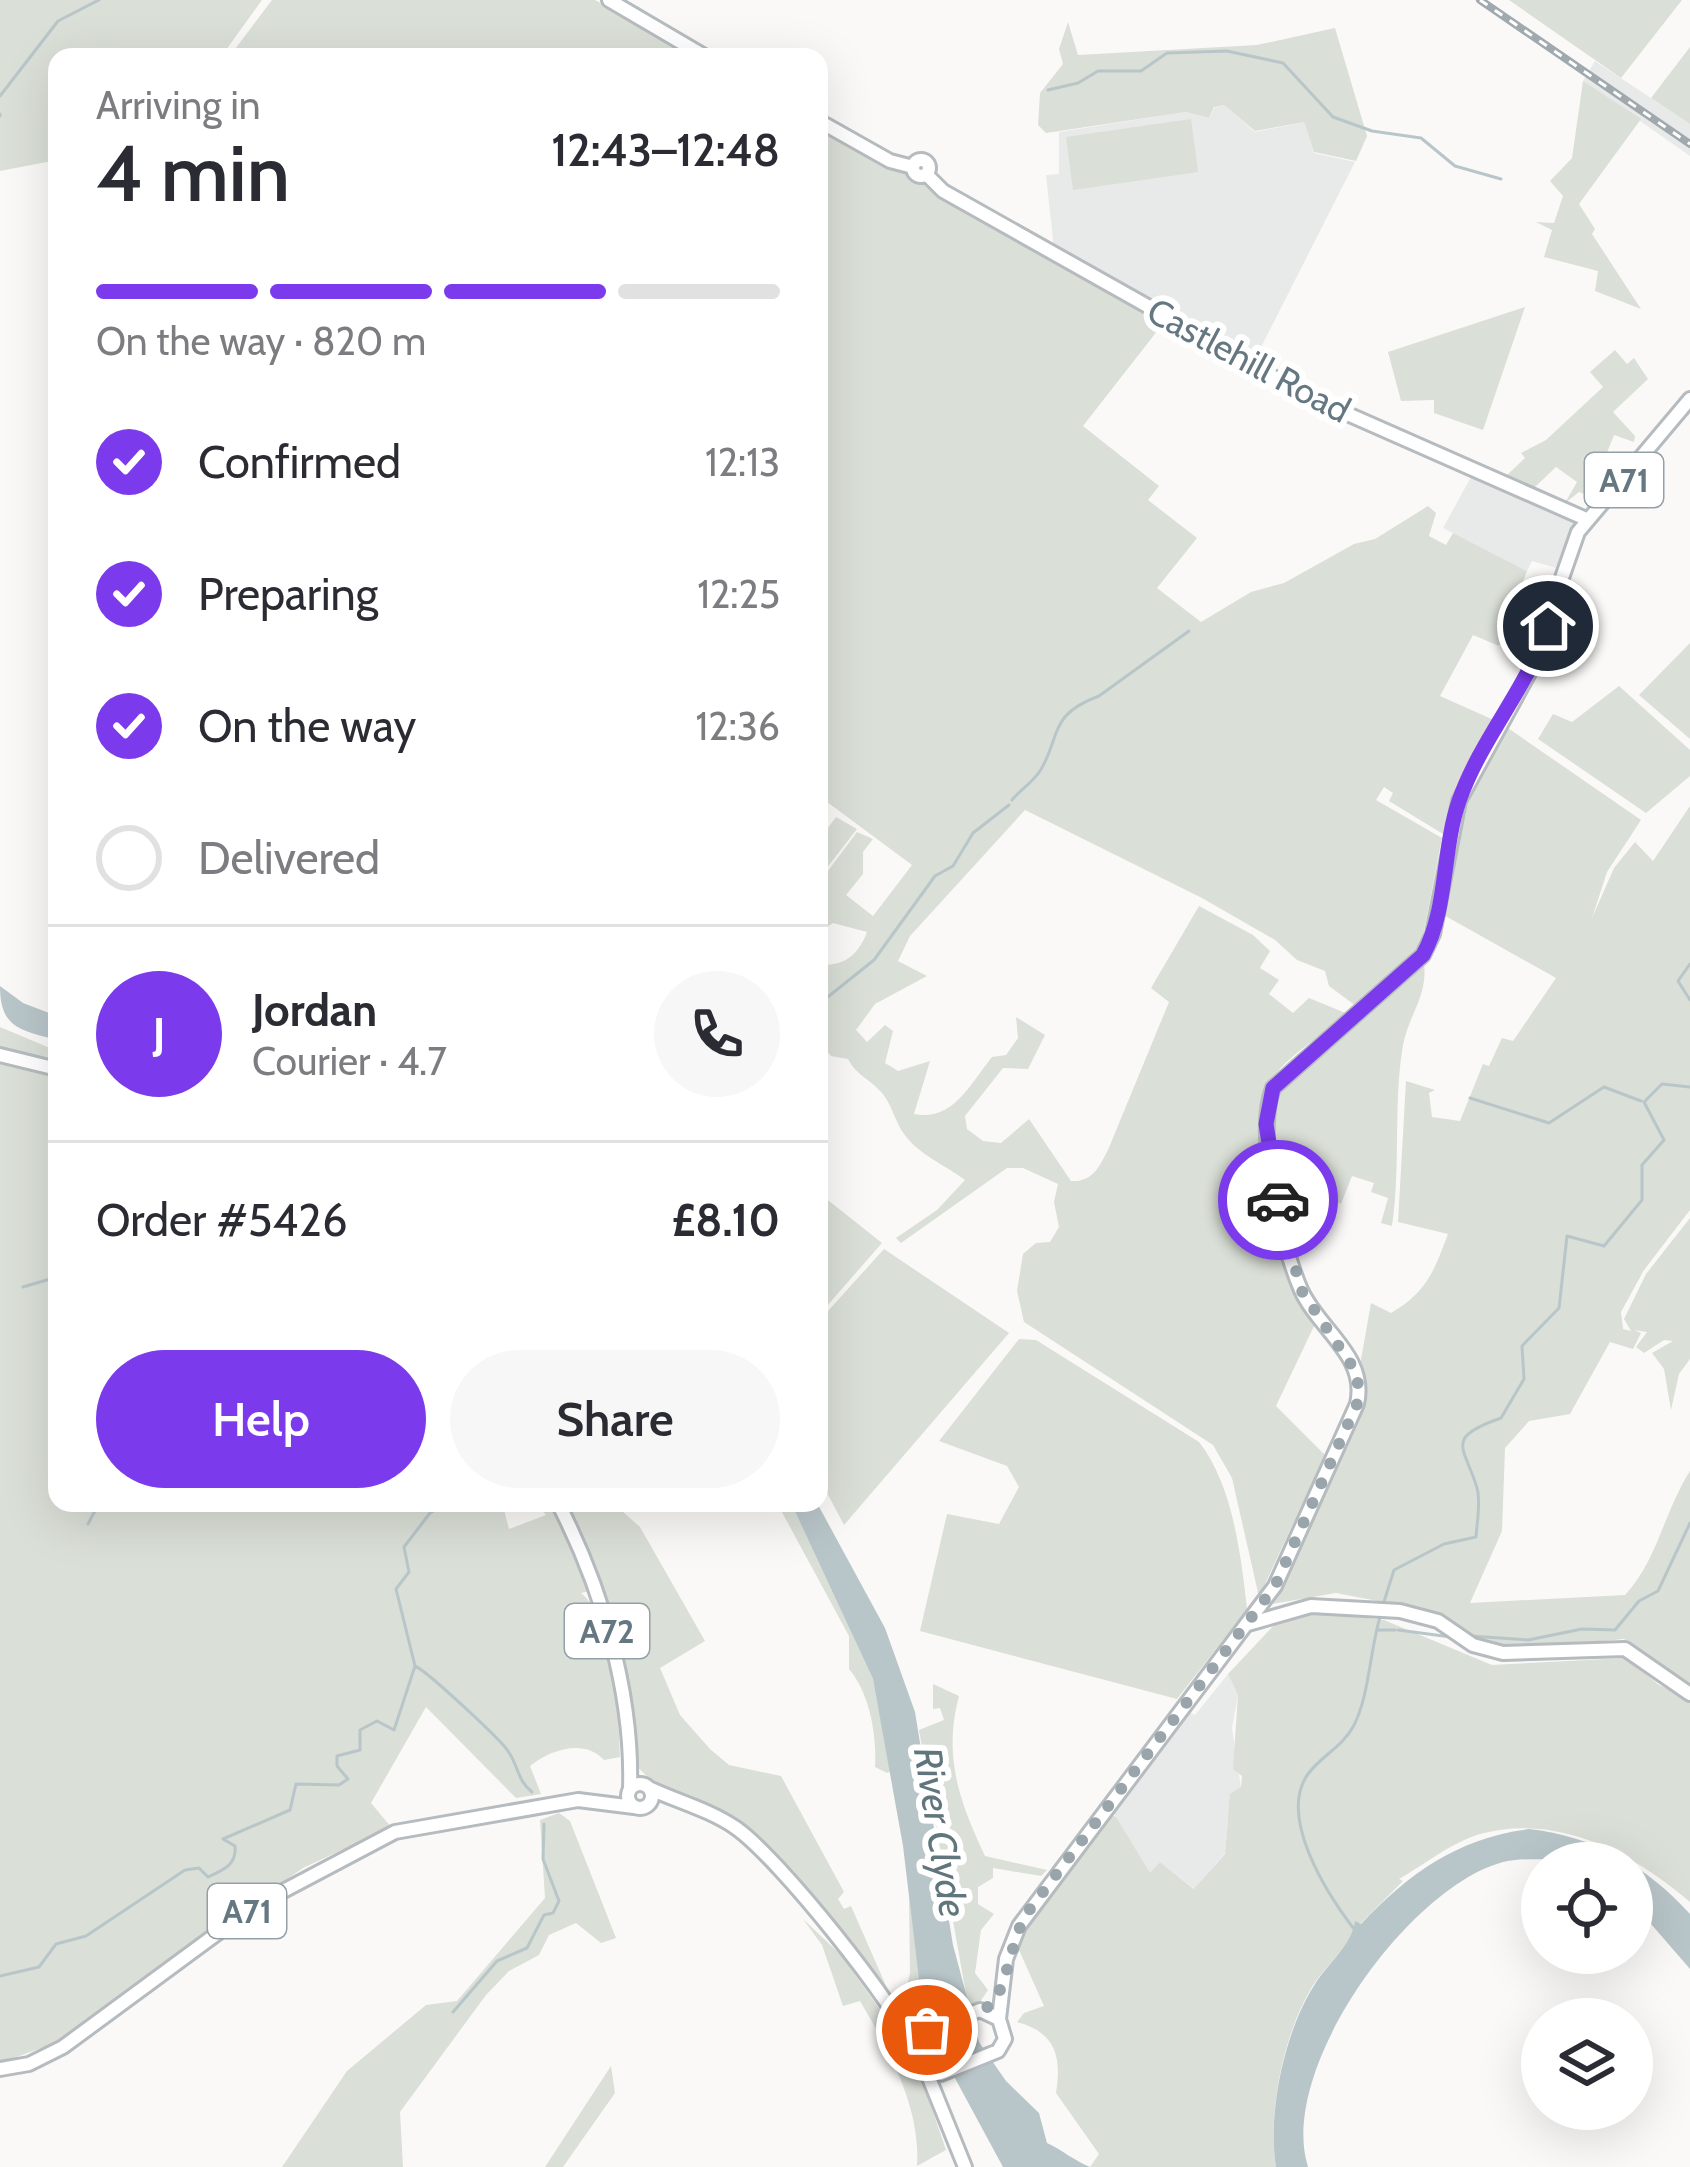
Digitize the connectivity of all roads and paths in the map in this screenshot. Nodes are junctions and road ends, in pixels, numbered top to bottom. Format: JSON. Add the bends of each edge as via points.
{"nodes":[{"id":1,"x":609,"y":0,"type":"edge"},
{"id":2,"x":691,"y":48,"type":"edge"},
{"id":3,"x":828,"y":126,"type":"edge"},
{"id":4,"x":1690,"y":399,"type":"edge"},
{"id":5,"x":1586,"y":519,"type":"junction"},
{"id":6,"x":0,"y":1055,"type":"edge"},
{"id":7,"x":48,"y":1067,"type":"edge"},
{"id":8,"x":562,"y":1512,"type":"edge"},
{"id":9,"x":1248,"y":1624,"type":"junction"},
{"id":10,"x":1690,"y":1694,"type":"edge"},
{"id":11,"x":629,"y":1766,"type":"junction"},
{"id":12,"x":629,"y":1790,"type":"junction"},
{"id":13,"x":648,"y":1792,"type":"junction"},
{"id":14,"x":609,"y":1800,"type":"junction"},
{"id":15,"x":634,"y":1807,"type":"junction"},
{"id":16,"x":1002,"y":1986,"type":"junction"},
{"id":17,"x":981,"y":2010,"type":"junction"},
{"id":18,"x":999,"y":2018,"type":"junction"},
{"id":19,"x":918,"y":2031,"type":"junction"},
{"id":20,"x":924,"y":2067,"type":"junction"},
{"id":21,"x":0,"y":2069,"type":"edge"},
{"id":22,"x":941,"y":2074,"type":"junction"},
{"id":23,"x":934,"y":2094,"type":"junction"},
{"id":24,"x":965,"y":2167,"type":"edge"}],
"edges":[{"from":1,"to":2,"type":"main road"},
{"from":3,"to":5,"type":"main road","name":"Castlehill Road","via":[[920,170],[943,191],[1309,397]]},
{"from":4,"to":5,"type":"main road","number":"A71"},
{"from":5,"to":9,"type":"main road","number":"A71","via":[[1535,658],[1459,801],[1423,955],[1297,1061],[1269,1098],[1272,1175],[1301,1290],[1354,1364],[1360,1389],[1288,1561]]},
{"from":6,"to":7,"type":"main road"},
{"from":8,"to":11,"type":"main road","number":"A72","via":[[604,1620]]},
{"from":9,"to":10,"type":"main road","via":[[1311,1606],[1388,1610],[1438,1621],[1473,1645],[1503,1653],[1625,1649]]},
{"from":9,"to":16,"type":"main road","number":"A71","via":[[1027,1913]]},
{"from":11,"to":12,"type":"main road","number":"A72"},
{"from":11,"to":13,"type":"main road"},
{"from":12,"to":13,"type":"main road","number":"A71"},
{"from":12,"to":14,"type":"main road","number":"A71"},
{"from":12,"to":15,"type":"main road"},
{"from":13,"to":15,"type":"main road","number":"A71"},
{"from":13,"to":19,"type":"main road","via":[[735,1827]]},
{"from":14,"to":15,"type":"main road","number":"A71"},
{"from":14,"to":21,"type":"main road","number":"A71","via":[[424,1823],[350,1852],[254,1906],[63,2048]]},
{"from":16,"to":17,"type":"main road","number":"A71"},
{"from":16,"to":18,"type":"main road","number":"A71"},
{"from":17,"to":18,"type":"main road"},
{"from":17,"to":19,"type":"main road","number":"A71"},
{"from":18,"to":22,"type":"main road","number":"A71","via":[[1005,2039],[996,2052]]},
{"from":19,"to":20,"type":"main road"},
{"from":20,"to":22,"type":"main road"},
{"from":20,"to":23,"type":"main road"},
{"from":22,"to":23,"type":"main road"},
{"from":23,"to":24,"type":"main road"}]}
